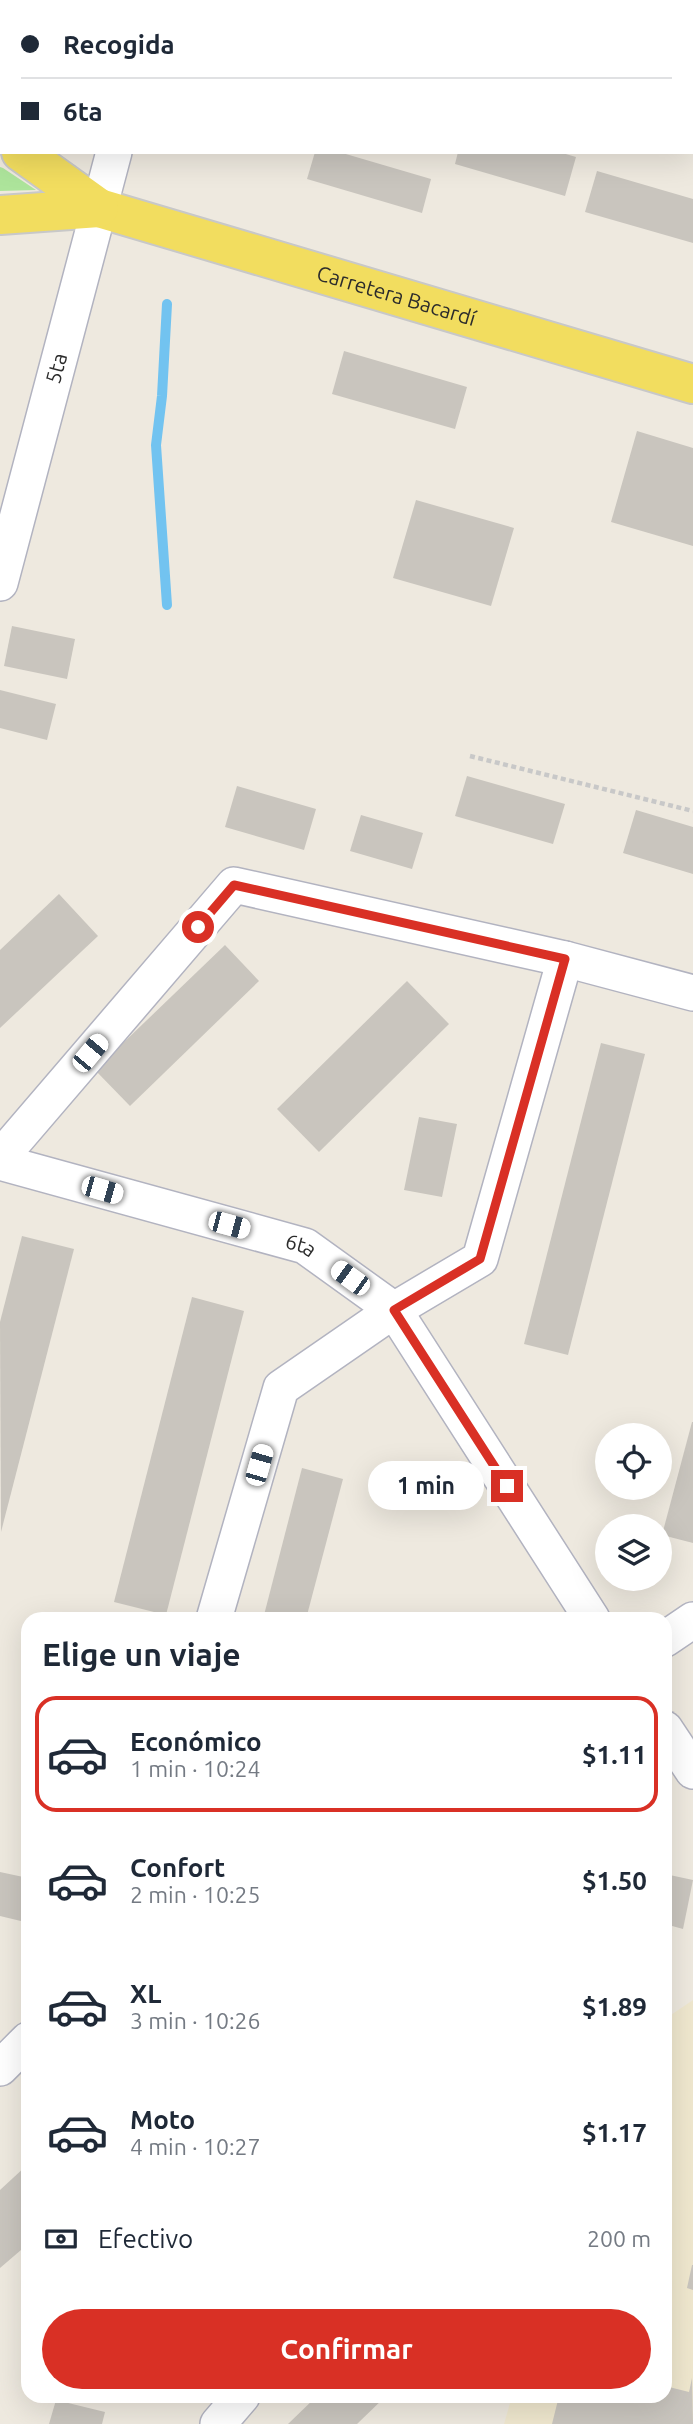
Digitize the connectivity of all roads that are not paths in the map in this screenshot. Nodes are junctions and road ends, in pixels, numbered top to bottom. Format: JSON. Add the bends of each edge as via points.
{"nodes":[{"id":1,"x":24,"y":154,"type":"edge"},
{"id":2,"x":113,"y":154,"type":"edge"},
{"id":3,"x":99,"y":208,"type":"junction"},
{"id":4,"x":0,"y":215,"type":"edge"},
{"id":5,"x":693,"y":384,"type":"edge"},
{"id":6,"x":0,"y":583,"type":"edge"},
{"id":7,"x":565,"y":959,"type":"junction"},
{"id":8,"x":693,"y":993,"type":"edge"},
{"id":9,"x":0,"y":1160,"type":"edge"},
{"id":10,"x":394,"y":1310,"type":"junction"},
{"id":11,"x":216,"y":1612,"type":"edge"},
{"id":12,"x":588,"y":1612,"type":"edge"},
{"id":13,"x":693,"y":1620,"type":"edge"},
{"id":14,"x":672,"y":1634,"type":"edge"},
{"id":15,"x":672,"y":1740,"type":"edge"},
{"id":16,"x":693,"y":1771,"type":"edge"},
{"id":17,"x":21,"y":2047,"type":"edge"},
{"id":18,"x":0,"y":2068,"type":"edge"},
{"id":19,"x":236,"y":2403,"type":"edge"},
{"id":20,"x":218,"y":2424,"type":"edge"}],
"edges":[{"from":1,"to":3,"type":"main road","name":"Carretera Bacardí"},
{"from":2,"to":3,"type":"street","name":"5ta"},
{"from":3,"to":4,"type":"main road","name":"Carretera Bacardí"},
{"from":3,"to":5,"type":"main road","name":"Carretera Bacardí"},
{"from":3,"to":6,"type":"street","name":"5ta"},
{"from":7,"to":8,"type":"street"},
{"from":7,"to":9,"type":"street","via":[[234,885]]},
{"from":7,"to":10,"type":"street","via":[[480,1259]]},
{"from":9,"to":10,"type":"street","name":"6ta","via":[[305,1246]]},
{"from":10,"to":11,"type":"street","via":[[281,1388]]},
{"from":10,"to":12,"type":"street","name":"6ta"},
{"from":13,"to":14,"type":"street"},
{"from":15,"to":16,"type":"street"},
{"from":17,"to":18,"type":"street"},
{"from":19,"to":20,"type":"street"}]}
